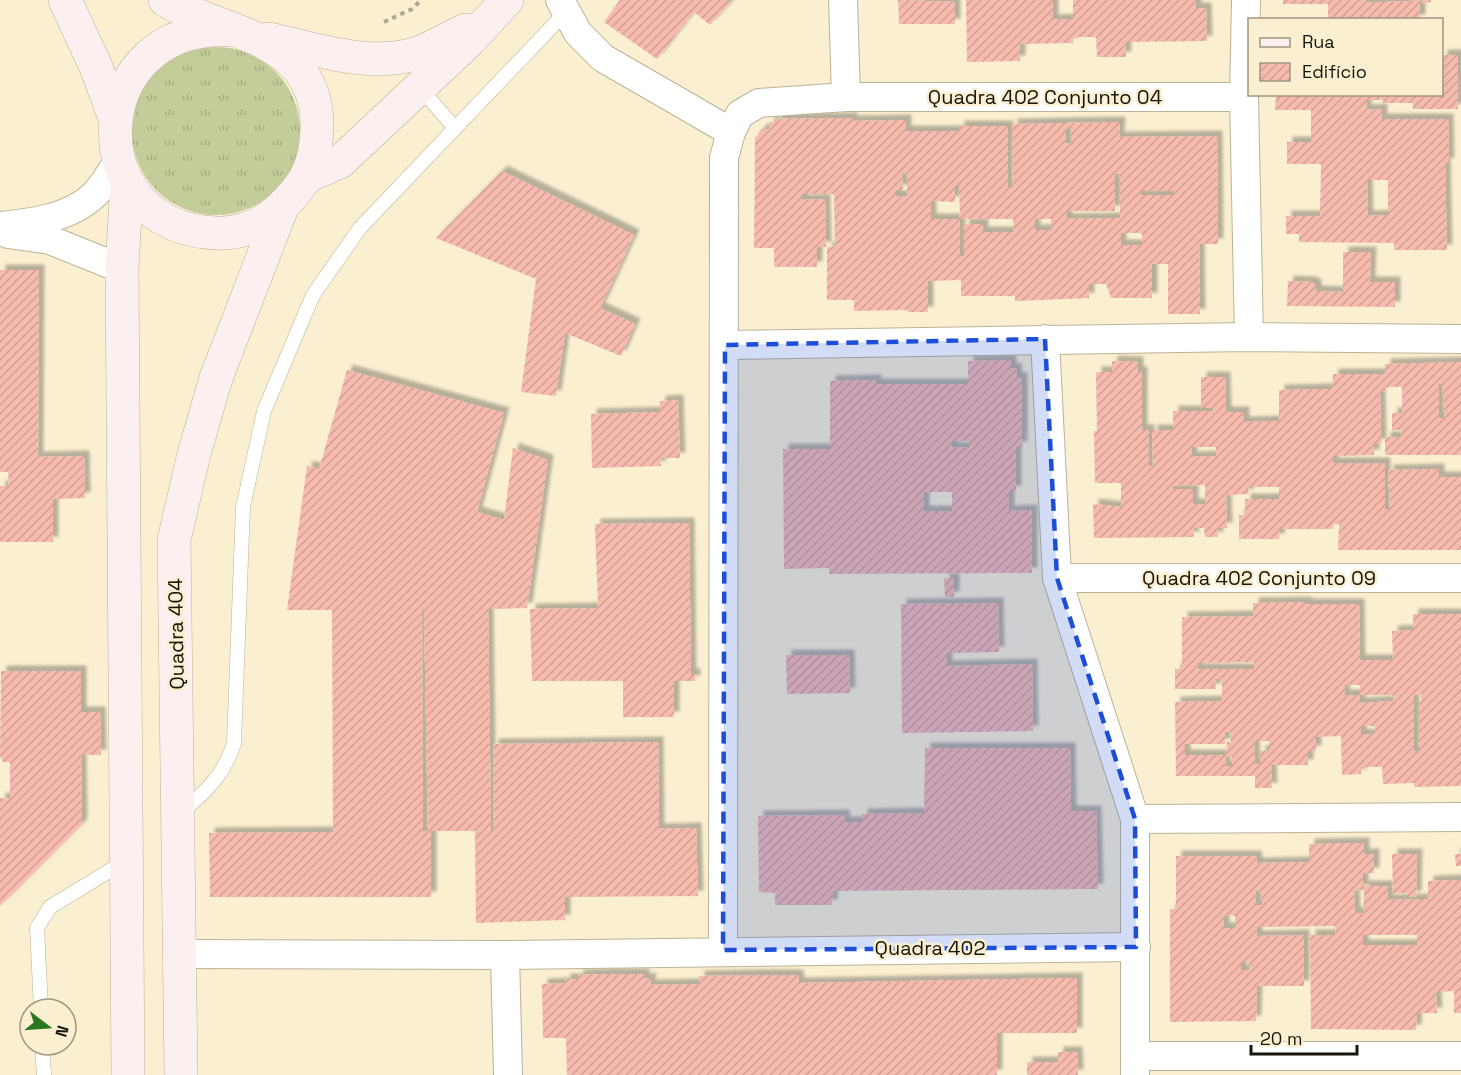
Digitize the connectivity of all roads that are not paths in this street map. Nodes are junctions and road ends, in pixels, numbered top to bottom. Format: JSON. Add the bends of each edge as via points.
{"nodes":[{"id":1,"x":65,"y":0,"type":"edge"},
{"id":2,"x":165,"y":0,"type":"edge"},
{"id":3,"x":843,"y":0,"type":"edge"},
{"id":4,"x":1246,"y":0,"type":"edge"},
{"id":5,"x":563,"y":6,"type":"edge"},
{"id":6,"x":496,"y":11,"type":"edge"},
{"id":7,"x":244,"y":33,"type":"junction"},
{"id":8,"x":419,"y":87,"type":"junction"},
{"id":9,"x":1244,"y":97,"type":"junction"},
{"id":10,"x":846,"y":98,"type":"junction"},
{"id":11,"x":115,"y":118,"type":"junction"},
{"id":12,"x":455,"y":128,"type":"junction"},
{"id":13,"x":731,"y":132,"type":"junction"},
{"id":14,"x":123,"y":171,"type":"junction"},
{"id":15,"x":308,"y":176,"type":"junction"},
{"id":16,"x":281,"y":210,"type":"junction"},
{"id":17,"x":0,"y":226,"type":"edge"},
{"id":18,"x":0,"y":232,"type":"edge"},
{"id":19,"x":122,"y":268,"type":"junction"},
{"id":20,"x":1249,"y":337,"type":"junction"},
{"id":21,"x":1045,"y":339,"type":"junction"},
{"id":22,"x":1461,"y":339,"type":"edge"},
{"id":23,"x":725,"y":345,"type":"junction"},
{"id":24,"x":1057,"y":578,"type":"junction"},
{"id":25,"x":1461,"y":578,"type":"edge"},
{"id":26,"x":178,"y":815,"type":"junction"},
{"id":27,"x":1461,"y":817,"type":"edge"},
{"id":28,"x":1135,"y":819,"type":"junction"},
{"id":29,"x":126,"y":861,"type":"junction"},
{"id":30,"x":1136,"y":947,"type":"junction"},
{"id":31,"x":723,"y":950,"type":"junction"},
{"id":32,"x":179,"y":954,"type":"junction"},
{"id":33,"x":506,"y":955,"type":"junction"},
{"id":34,"x":40,"y":997,"type":"edge"},
{"id":35,"x":1461,"y":1056,"type":"edge"},
{"id":36,"x":43,"y":1057,"type":"edge"},
{"id":37,"x":1135,"y":1065,"type":"edge"},
{"id":38,"x":44,"y":1075,"type":"edge"},
{"id":39,"x":128,"y":1075,"type":"edge"},
{"id":40,"x":181,"y":1075,"type":"edge"},
{"id":41,"x":508,"y":1075,"type":"edge"}],
"edges":[{"from":1,"to":11,"type":"main road"},
{"from":2,"to":7,"type":"main road"},
{"from":3,"to":10,"type":"street"},
{"from":4,"to":9,"type":"street"},
{"from":5,"to":12,"type":"lane"},
{"from":5,"to":13,"type":"street","via":[[578,33],[603,58]]},
{"from":6,"to":7,"type":"main road","via":[[431,48],[377,59],[308,50]]},
{"from":6,"to":8,"type":"main road"},
{"from":7,"to":11,"type":"main road","via":[[210,28],[183,34],[157,47],[137,66],[123,90]]},
{"from":7,"to":15,"type":"main road","via":[[284,54],[305,80],[317,111],[317,145]]},
{"from":8,"to":12,"type":"lane"},
{"from":8,"to":15,"type":"main road","via":[[340,162]]},
{"from":9,"to":10,"type":"street","name":"Quadra 402 Conjunto 04"},
{"from":9,"to":20,"type":"street"},
{"from":10,"to":13,"type":"street","name":"Quadra 402 Conjunto 04","via":[[759,103],[740,114]]},
{"from":11,"to":14,"type":"main road"},
{"from":12,"to":26,"type":"lane","via":[[360,228],[313,295],[264,411],[243,507],[234,743],[229,761],[207,791]]},
{"from":13,"to":23,"type":"street","via":[[724,158]]},
{"from":14,"to":16,"type":"main road","via":[[140,200],[157,215],[198,232],[242,230]]},
{"from":14,"to":17,"type":"street","via":[[67,213]]},
{"from":14,"to":19,"type":"main road"},
{"from":15,"to":16,"type":"main road"},
{"from":16,"to":26,"type":"main road","name":"Quadra 404","via":[[216,378],[174,540]]},
{"from":18,"to":19,"type":"street","via":[[50,240]]},
{"from":19,"to":29,"type":"main road"},
{"from":20,"to":21,"type":"street"},
{"from":20,"to":22,"type":"street"},
{"from":21,"to":23,"type":"street"},
{"from":21,"to":24,"type":"street"},
{"from":23,"to":31,"type":"street"},
{"from":24,"to":25,"type":"street","name":"Quadra 402 Conjunto 09"},
{"from":24,"to":28,"type":"street"},
{"from":26,"to":32,"type":"main road","name":"Quadra 404"},
{"from":27,"to":28,"type":"street"},
{"from":28,"to":30,"type":"street"},
{"from":29,"to":34,"type":"lane","via":[[50,907],[37,928]]},
{"from":29,"to":39,"type":"main road"},
{"from":30,"to":31,"type":"street","name":"Quadra 402"},
{"from":30,"to":37,"type":"street"},
{"from":31,"to":33,"type":"street","name":"Quadra 402"},
{"from":32,"to":33,"type":"street","name":"Quadra 402"},
{"from":32,"to":40,"type":"main road","name":"Quadra 404"},
{"from":33,"to":41,"type":"street"},
{"from":35,"to":37,"type":"street"},
{"from":36,"to":38,"type":"lane"}]}
